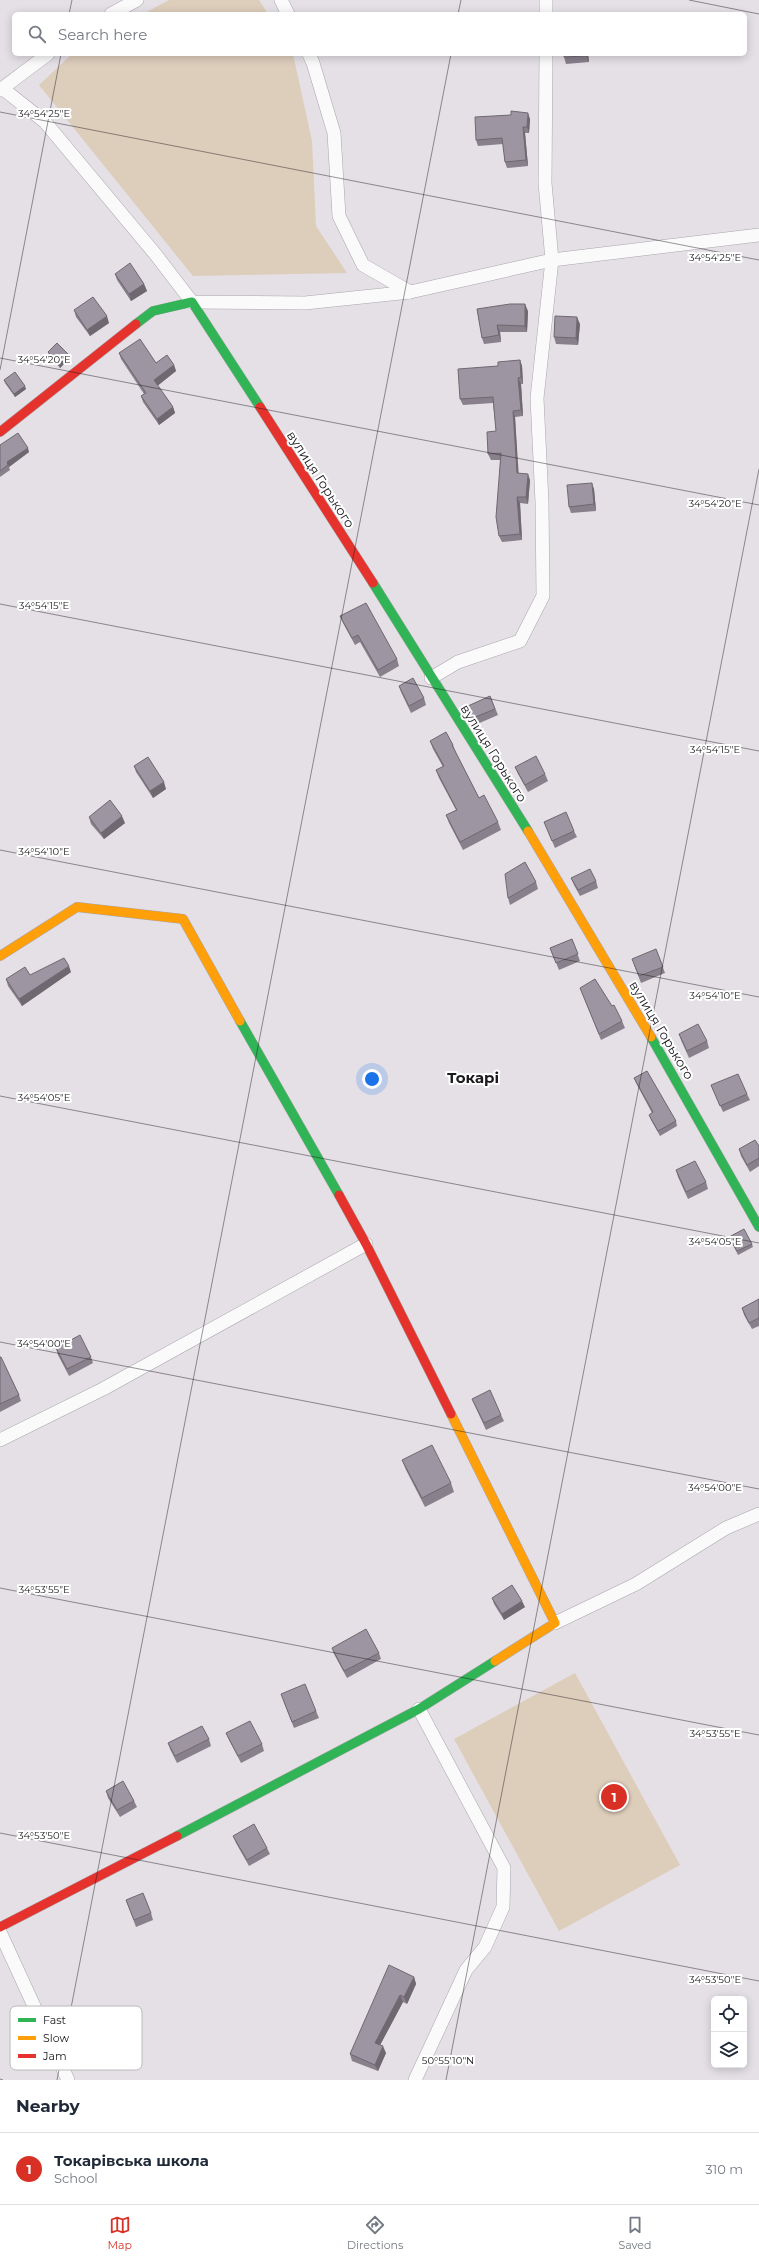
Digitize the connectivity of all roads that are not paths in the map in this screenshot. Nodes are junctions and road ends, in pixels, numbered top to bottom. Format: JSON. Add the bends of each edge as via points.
{"nodes":[{"id":1,"x":137,"y":0,"type":"edge"},
{"id":2,"x":281,"y":0,"type":"edge"},
{"id":3,"x":546,"y":0,"type":"edge"},
{"id":4,"x":115,"y":12,"type":"edge"},
{"id":5,"x":287,"y":12,"type":"edge"},
{"id":6,"x":546,"y":12,"type":"edge"},
{"id":7,"x":45,"y":56,"type":"edge"},
{"id":8,"x":310,"y":56,"type":"edge"},
{"id":9,"x":546,"y":56,"type":"edge"},
{"id":10,"x":1,"y":89,"type":"edge"},
{"id":11,"x":759,"y":235,"type":"edge"},
{"id":12,"x":552,"y":260,"type":"junction"},
{"id":13,"x":410,"y":292,"type":"junction"},
{"id":14,"x":192,"y":302,"type":"junction"},
{"id":15,"x":0,"y":432,"type":"edge"},
{"id":16,"x":431,"y":678,"type":"junction"},
{"id":17,"x":0,"y":956,"type":"edge"},
{"id":18,"x":759,"y":1227,"type":"edge"},
{"id":19,"x":366,"y":1244,"type":"junction"},
{"id":20,"x":0,"y":1440,"type":"edge"},
{"id":21,"x":759,"y":1514,"type":"edge"},
{"id":22,"x":555,"y":1623,"type":"junction"},
{"id":23,"x":419,"y":1709,"type":"junction"},
{"id":24,"x":0,"y":1927,"type":"edge"},
{"id":25,"x":0,"y":1932,"type":"edge"},
{"id":26,"x":34,"y":2006,"type":"edge"},
{"id":27,"x":63,"y":2070,"type":"edge"},
{"id":28,"x":68,"y":2080,"type":"edge"},
{"id":29,"x":415,"y":2080,"type":"edge"}],
"edges":[{"from":1,"to":4,"type":"street"},
{"from":2,"to":5,"type":"street"},
{"from":3,"to":6,"type":"street"},
{"from":7,"to":10,"type":"street"},
{"from":8,"to":13,"type":"street","via":[[334,133],[340,216],[363,265]]},
{"from":9,"to":12,"type":"street","via":[[544,183]]},
{"from":10,"to":14,"type":"street","via":[[45,122]]},
{"from":11,"to":12,"type":"street"},
{"from":12,"to":13,"type":"street"},
{"from":12,"to":16,"type":"street","via":[[538,398],[543,596],[520,641],[458,662]]},
{"from":13,"to":14,"type":"street","via":[[305,303]]},
{"from":14,"to":15,"type":"street","via":[[154,311]]},
{"from":14,"to":16,"type":"street","name":"вулиця Горького"},
{"from":16,"to":18,"type":"street","name":"вулиця Горького","via":[[542,854],[691,1106]]},
{"from":17,"to":19,"type":"street","via":[[77,908],[183,919]]},
{"from":19,"to":20,"type":"street","via":[[103,1389]]},
{"from":19,"to":22,"type":"street"},
{"from":21,"to":22,"type":"street","via":[[726,1528],[636,1584]]},
{"from":22,"to":23,"type":"street"},
{"from":23,"to":24,"type":"street"},
{"from":23,"to":29,"type":"street","via":[[504,1868],[503,1907],[486,1947],[466,1970]]},
{"from":25,"to":26,"type":"street"},
{"from":27,"to":28,"type":"street"}]}
